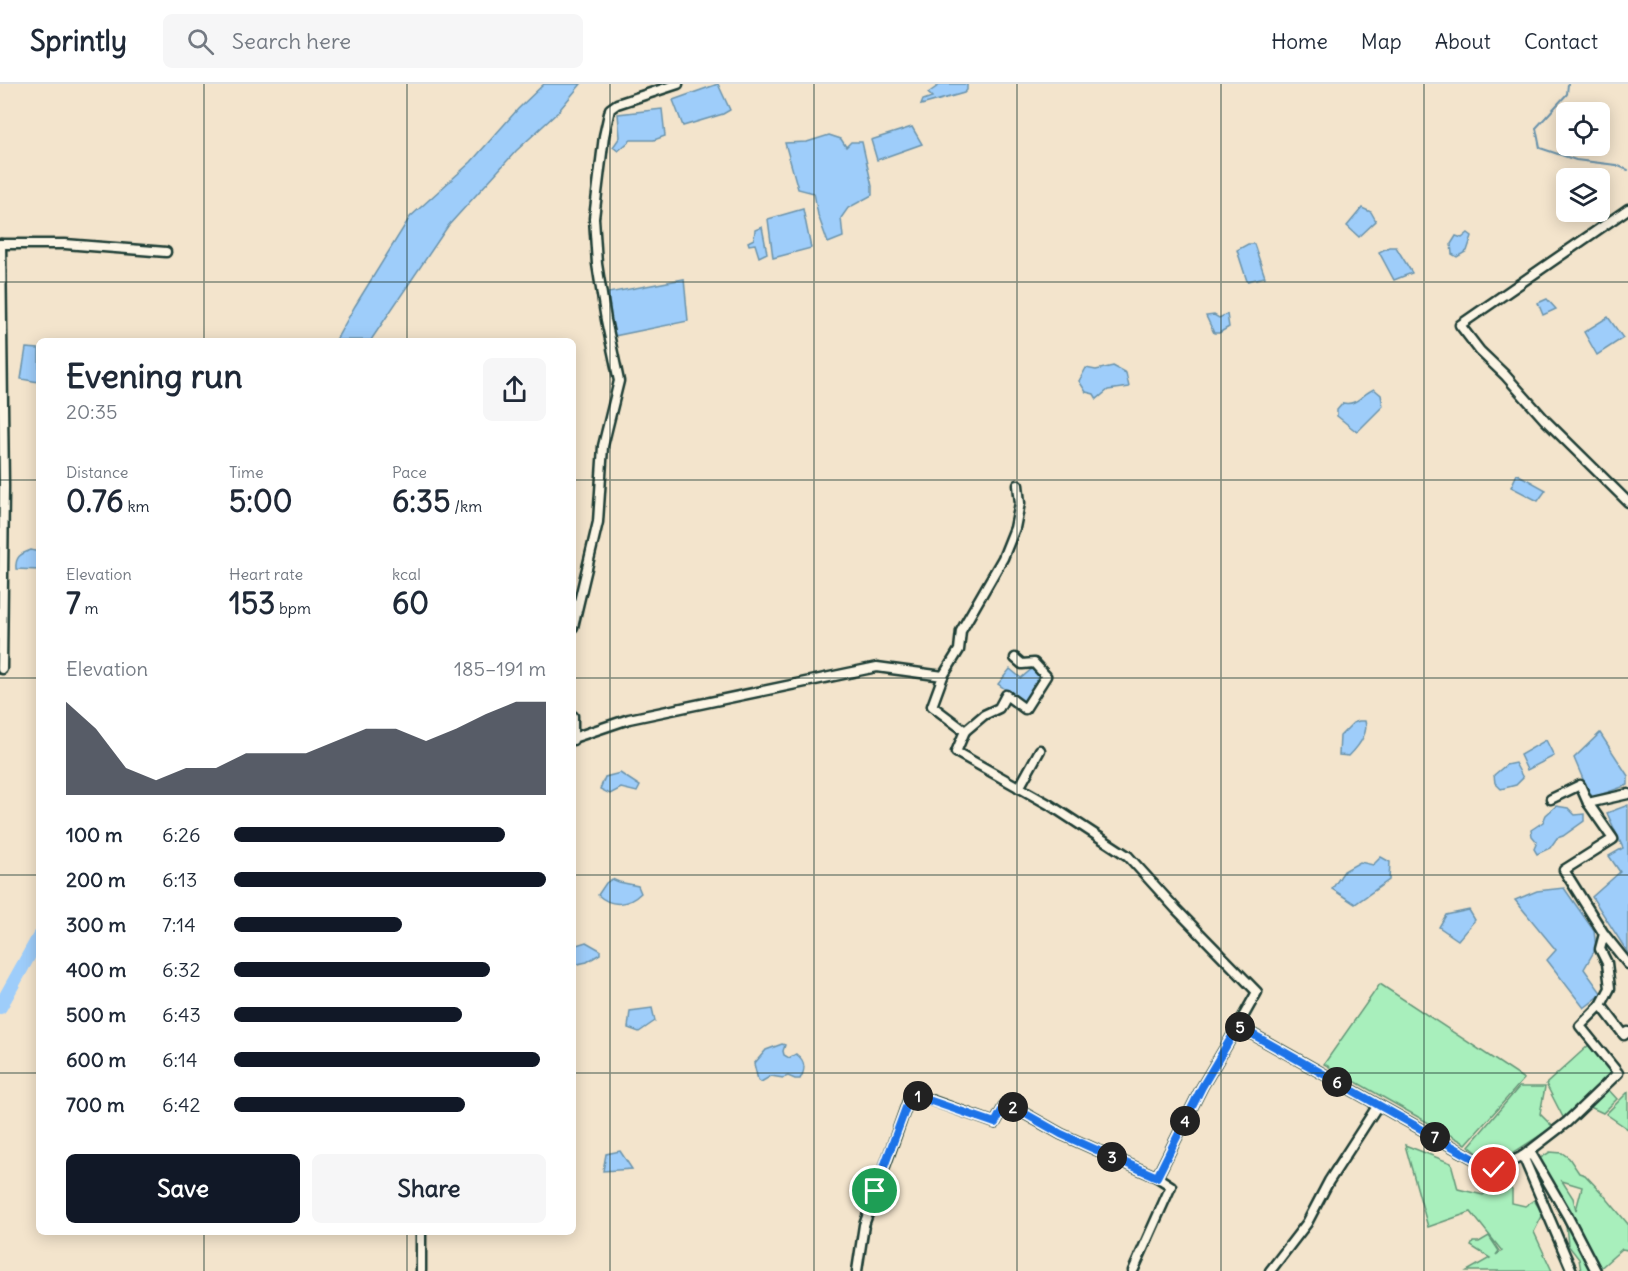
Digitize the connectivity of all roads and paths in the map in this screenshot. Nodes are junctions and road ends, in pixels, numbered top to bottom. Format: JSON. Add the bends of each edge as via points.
{"nodes":[{"id":1,"x":678,"y":84,"type":"edge"},
{"id":2,"x":1628,"y":209,"type":"edge"},
{"id":3,"x":1,"y":244,"type":"edge"},
{"id":4,"x":166,"y":252,"type":"dead end"},
{"id":5,"x":1018,"y":485,"type":"dead end"},
{"id":6,"x":1628,"y":502,"type":"edge"},
{"id":7,"x":576,"y":614,"type":"edge"},
{"id":8,"x":1016,"y":658,"type":"dead end"},
{"id":9,"x":2,"y":669,"type":"dead end"},
{"id":10,"x":943,"y":676,"type":"junction"},
{"id":11,"x":965,"y":731,"type":"junction"},
{"id":12,"x":576,"y":738,"type":"edge"},
{"id":13,"x":1041,"y":750,"type":"dead end"},
{"id":14,"x":1019,"y":788,"type":"junction"},
{"id":15,"x":1628,"y":795,"type":"edge"},
{"id":16,"x":1551,"y":799,"type":"dead end"},
{"id":17,"x":1588,"y":803,"type":"junction"},
{"id":18,"x":1604,"y":934,"type":"junction"},
{"id":19,"x":1628,"y":964,"type":"edge"},
{"id":20,"x":1601,"y":1005,"type":"junction"},
{"id":21,"x":1238,"y":1026,"type":"junction"},
{"id":22,"x":1628,"y":1032,"type":"edge"},
{"id":23,"x":1378,"y":1105,"type":"junction"},
{"id":24,"x":1523,"y":1156,"type":"junction"},
{"id":25,"x":1157,"y":1177,"type":"junction"},
{"id":26,"x":421,"y":1235,"type":"edge"},
{"id":27,"x":421,"y":1271,"type":"edge"},
{"id":28,"x":857,"y":1271,"type":"edge"},
{"id":29,"x":1133,"y":1271,"type":"edge"},
{"id":30,"x":1270,"y":1271,"type":"edge"},
{"id":31,"x":1572,"y":1271,"type":"edge"},
{"id":32,"x":1596,"y":1271,"type":"edge"}],
"edges":[{"from":1,"to":7,"type":"street","via":[[617,104],[610,109],[604,136],[594,218],[597,264],[619,381],[603,446],[598,522]]},
{"from":2,"to":6,"type":"street","via":[[1460,325],[1545,420]]},
{"from":3,"to":4,"type":"street","via":[[65,244]]},
{"from":3,"to":9,"type":"street"},
{"from":5,"to":10,"type":"street","via":[[1020,503],[1004,558],[961,630],[958,650]]},
{"from":8,"to":11,"type":"street","via":[[1022,664],[1034,663],[1046,676],[1025,710],[1006,695],[999,708]]},
{"from":10,"to":11,"type":"street","via":[[932,706]]},
{"from":10,"to":12,"type":"street","via":[[877,667],[629,718]]},
{"from":11,"to":14,"type":"street","via":[[956,752]]},
{"from":13,"to":14,"type":"street"},
{"from":14,"to":21,"type":"street","via":[[1128,856],[1257,992]]},
{"from":15,"to":17,"type":"street"},
{"from":16,"to":17,"type":"street","via":[[1580,785]]},
{"from":17,"to":18,"type":"street","via":[[1613,839],[1564,870]]},
{"from":18,"to":19,"type":"street"},
{"from":18,"to":20,"type":"street","via":[[1600,949],[1610,988]]},
{"from":20,"to":22,"type":"street","via":[[1624,1035]]},
{"from":20,"to":24,"type":"street","via":[[1580,1026],[1618,1073],[1567,1122]]},
{"from":21,"to":23,"type":"street"},
{"from":21,"to":25,"type":"street"},
{"from":23,"to":24,"type":"street","via":[[1494,1170]]},
{"from":23,"to":30,"type":"street","via":[[1307,1223]]},
{"from":24,"to":31,"type":"street"},
{"from":24,"to":32,"type":"street","via":[[1532,1155]]},
{"from":25,"to":28,"type":"street","via":[[1061,1134],[1006,1103],[995,1123],[911,1094],[864,1225]]},
{"from":25,"to":29,"type":"street","via":[[1171,1185]]},
{"from":26,"to":27,"type":"street"}]}
